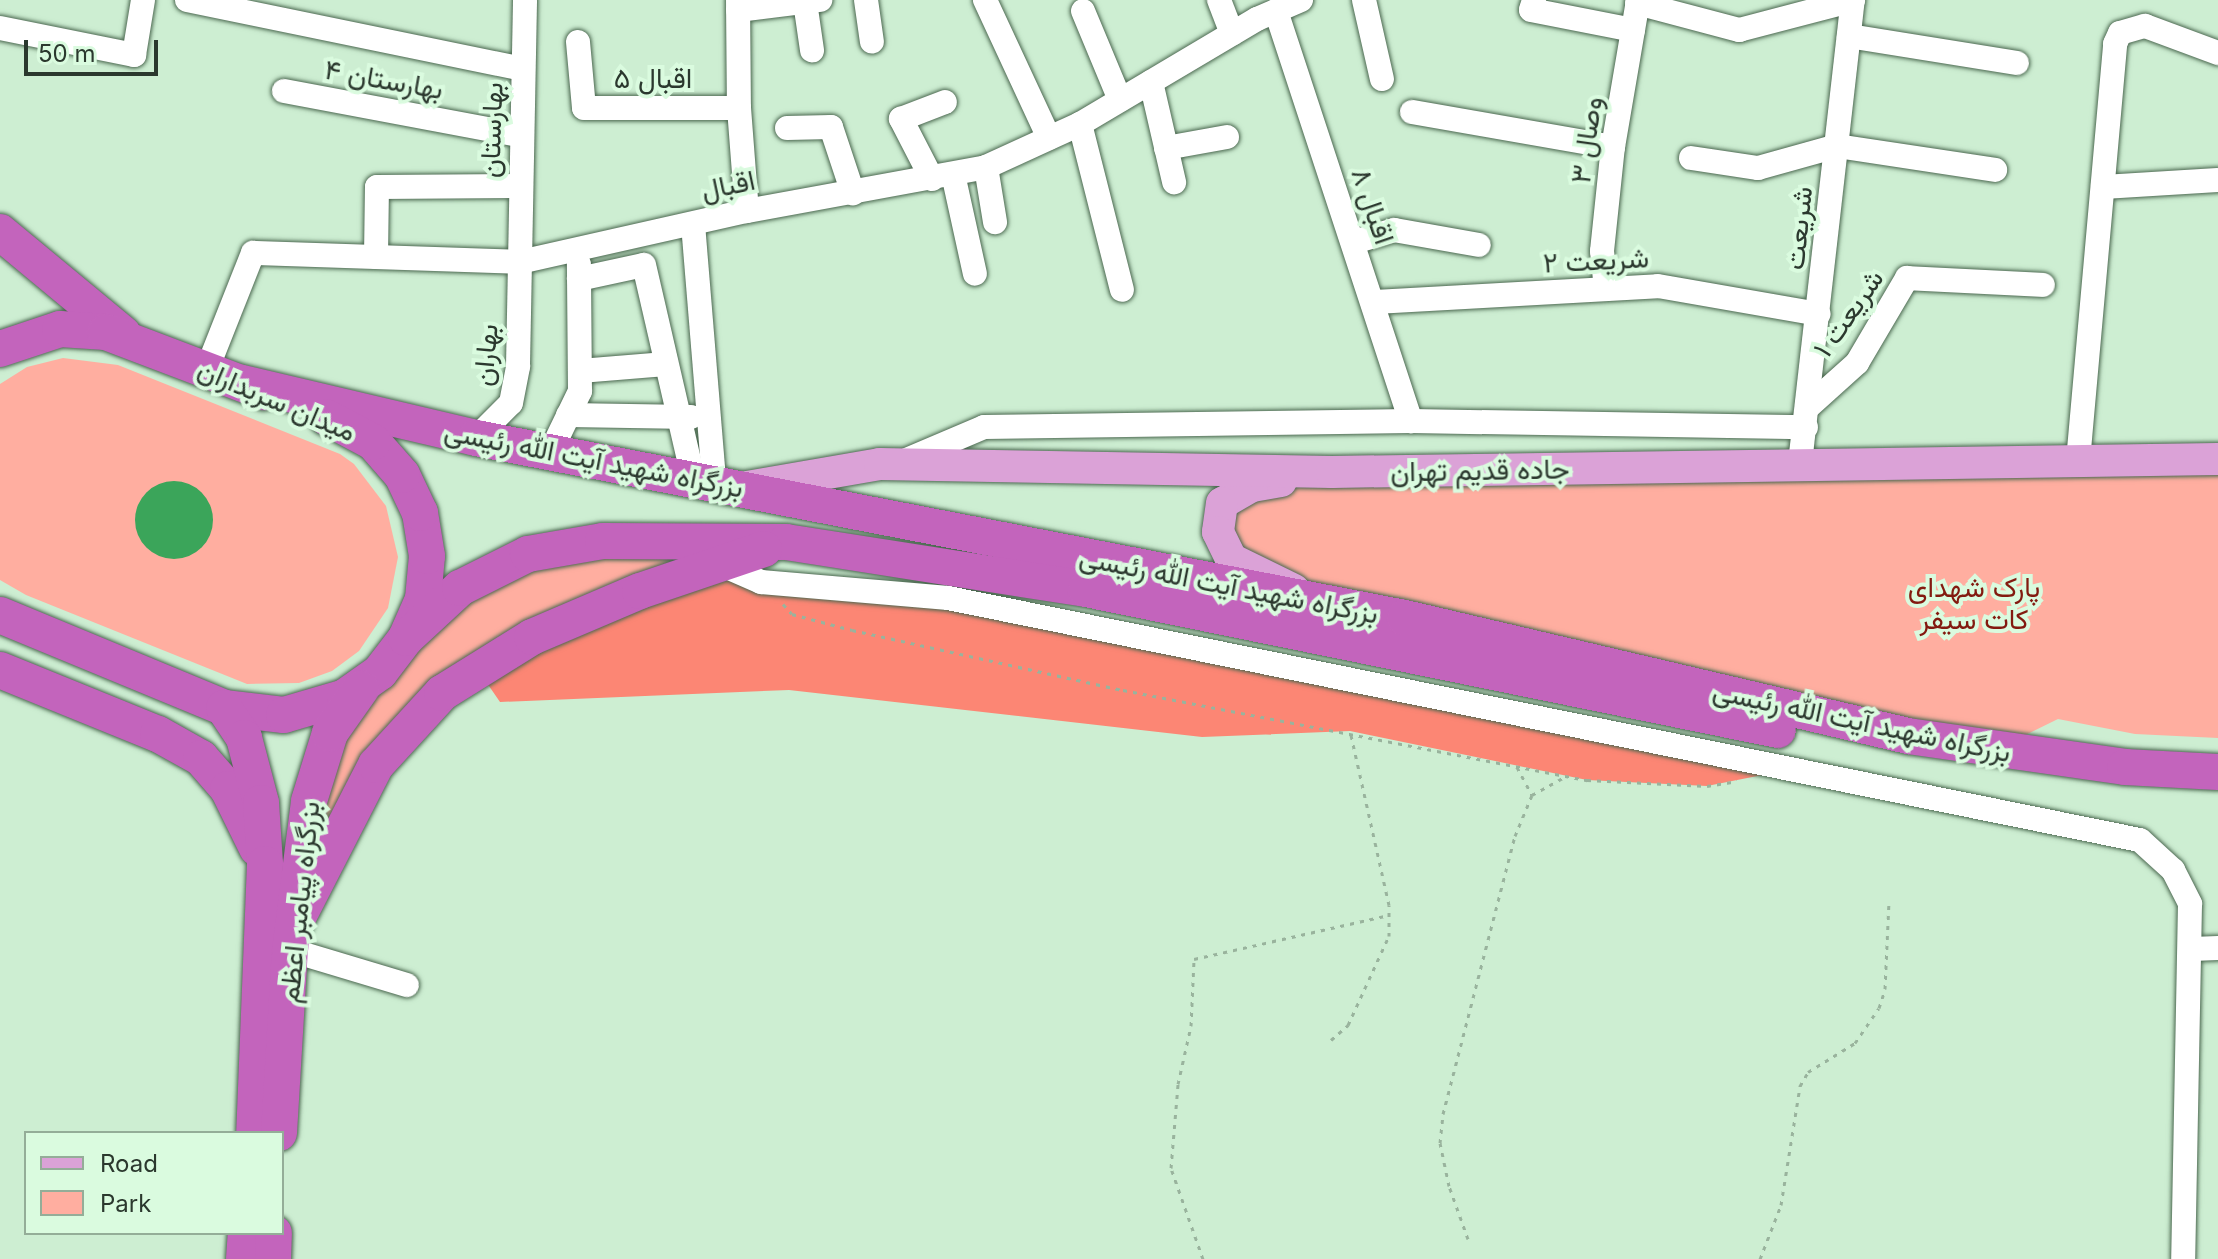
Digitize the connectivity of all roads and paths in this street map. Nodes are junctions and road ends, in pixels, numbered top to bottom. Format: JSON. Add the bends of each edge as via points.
{"nodes":[{"id":1,"x":143,"y":0,"type":"edge"},
{"id":2,"x":187,"y":0,"type":"edge"},
{"id":3,"x":525,"y":0,"type":"edge"},
{"id":4,"x":866,"y":0,"type":"edge"},
{"id":5,"x":985,"y":0,"type":"edge"},
{"id":6,"x":1219,"y":0,"type":"edge"},
{"id":7,"x":1301,"y":0,"type":"edge"},
{"id":8,"x":1364,"y":0,"type":"edge"},
{"id":9,"x":1534,"y":0,"type":"edge"},
{"id":10,"x":1853,"y":0,"type":"edge"},
{"id":11,"x":813,"y":1,"type":"edge"},
{"id":12,"x":1638,"y":1,"type":"edge"},
{"id":13,"x":738,"y":5,"type":"edge"},
{"id":14,"x":1083,"y":11,"type":"dead end"},
{"id":15,"x":1276,"y":11,"type":"junction"},
{"id":16,"x":0,"y":28,"type":"edge"},
{"id":17,"x":1633,"y":30,"type":"junction"},
{"id":18,"x":1232,"y":34,"type":"junction"},
{"id":19,"x":1849,"y":36,"type":"junction"},
{"id":20,"x":578,"y":42,"type":"dead end"},
{"id":21,"x":872,"y":42,"type":"dead end"},
{"id":22,"x":812,"y":50,"type":"dead end"},
{"id":23,"x":2218,"y":53,"type":"edge"},
{"id":24,"x":2017,"y":63,"type":"dead end"},
{"id":25,"x":523,"y":69,"type":"junction"},
{"id":26,"x":1382,"y":79,"type":"dead end"},
{"id":27,"x":1151,"y":82,"type":"junction"},
{"id":28,"x":284,"y":91,"type":"dead end"},
{"id":29,"x":1120,"y":100,"type":"junction"},
{"id":30,"x":945,"y":102,"type":"dead end"},
{"id":31,"x":739,"y":108,"type":"junction"},
{"id":32,"x":1412,"y":112,"type":"dead end"},
{"id":33,"x":1080,"y":124,"type":"junction"},
{"id":34,"x":787,"y":128,"type":"dead end"},
{"id":35,"x":520,"y":135,"type":"junction"},
{"id":36,"x":1227,"y":137,"type":"dead end"},
{"id":37,"x":1049,"y":138,"type":"junction"},
{"id":38,"x":1837,"y":146,"type":"junction"},
{"id":39,"x":1613,"y":147,"type":"junction"},
{"id":40,"x":1166,"y":148,"type":"junction"},
{"id":41,"x":1691,"y":158,"type":"dead end"},
{"id":42,"x":986,"y":167,"type":"junction"},
{"id":43,"x":1995,"y":170,"type":"dead end"},
{"id":44,"x":942,"y":177,"type":"junction"},
{"id":45,"x":2218,"y":180,"type":"edge"},
{"id":46,"x":1174,"y":182,"type":"dead end"},
{"id":47,"x":518,"y":186,"type":"junction"},
{"id":48,"x":2103,"y":187,"type":"junction"},
{"id":49,"x":853,"y":193,"type":"junction"},
{"id":50,"x":747,"y":211,"type":"junction"},
{"id":51,"x":995,"y":222,"type":"dead end"},
{"id":52,"x":693,"y":224,"type":"junction"},
{"id":53,"x":0,"y":232,"type":"edge"},
{"id":54,"x":1354,"y":242,"type":"junction"},
{"id":55,"x":1479,"y":245,"type":"dead end"},
{"id":56,"x":578,"y":249,"type":"junction"},
{"id":57,"x":376,"y":257,"type":"junction"},
{"id":58,"x":520,"y":262,"type":"junction"},
{"id":59,"x":975,"y":274,"type":"dead end"},
{"id":60,"x":579,"y":279,"type":"junction"},
{"id":61,"x":2043,"y":285,"type":"dead end"},
{"id":62,"x":1606,"y":289,"type":"junction"},
{"id":63,"x":1122,"y":290,"type":"dead end"},
{"id":64,"x":1375,"y":302,"type":"junction"},
{"id":65,"x":1819,"y":314,"type":"junction"},
{"id":66,"x":128,"y":338,"type":"junction"},
{"id":67,"x":0,"y":349,"type":"edge"},
{"id":68,"x":666,"y":364,"type":"junction"},
{"id":69,"x":207,"y":369,"type":"junction"},
{"id":70,"x":580,"y":371,"type":"junction"},
{"id":71,"x":242,"y":383,"type":"junction"},
{"id":72,"x":568,"y":415,"type":"junction"},
{"id":73,"x":679,"y":417,"type":"junction"},
{"id":74,"x":710,"y":417,"type":"junction"},
{"id":75,"x":1807,"y":417,"type":"junction"},
{"id":76,"x":1411,"y":421,"type":"junction"},
{"id":77,"x":476,"y":438,"type":"junction"},
{"id":78,"x":551,"y":451,"type":"junction"},
{"id":79,"x":2218,"y":459,"type":"edge"},
{"id":80,"x":2078,"y":461,"type":"junction"},
{"id":81,"x":1800,"y":463,"type":"junction"},
{"id":82,"x":896,"y":464,"type":"junction"},
{"id":83,"x":1332,"y":472,"type":"junction"},
{"id":84,"x":717,"y":482,"type":"junction"},
{"id":85,"x":786,"y":542,"type":"junction"},
{"id":86,"x":720,"y":564,"type":"junction"},
{"id":87,"x":761,"y":582,"type":"junction"},
{"id":88,"x":1086,"y":589,"type":"junction"},
{"id":89,"x":1316,"y":602,"type":"junction"},
{"id":90,"x":4,"y":620,"type":"edge"},
{"id":91,"x":1127,"y":635,"type":"junction"},
{"id":92,"x":406,"y":638,"type":"junction"},
{"id":93,"x":0,"y":670,"type":"edge"},
{"id":94,"x":364,"y":685,"type":"junction"},
{"id":95,"x":1689,"y":698,"type":"junction"},
{"id":96,"x":224,"y":708,"type":"junction"},
{"id":97,"x":1350,"y":731,"type":"junction"},
{"id":98,"x":1516,"y":765,"type":"junction"},
{"id":99,"x":2218,"y":772,"type":"edge"},
{"id":100,"x":1567,"y":775,"type":"junction"},
{"id":101,"x":1752,"y":777,"type":"dead end"},
{"id":102,"x":2218,"y":792,"type":"edge"},
{"id":103,"x":1532,"y":795,"type":"junction"},
{"id":104,"x":265,"y":864,"type":"junction"},
{"id":105,"x":1889,"y":901,"type":"dead end"},
{"id":106,"x":1389,"y":915,"type":"junction"},
{"id":107,"x":292,"y":939,"type":"junction"},
{"id":108,"x":2218,"y":948,"type":"edge"},
{"id":109,"x":2192,"y":949,"type":"junction"},
{"id":110,"x":407,"y":985,"type":"dead end"},
{"id":111,"x":1331,"y":1040,"type":"dead end"},
{"id":112,"x":254,"y":1131,"type":"edge"},
{"id":113,"x":279,"y":1131,"type":"edge"},
{"id":114,"x":246,"y":1235,"type":"edge"},
{"id":115,"x":274,"y":1235,"type":"edge"},
{"id":116,"x":1468,"y":1239,"type":"dead end"},
{"id":117,"x":244,"y":1259,"type":"edge"},
{"id":118,"x":273,"y":1259,"type":"edge"},
{"id":119,"x":1203,"y":1259,"type":"edge"},
{"id":120,"x":1760,"y":1259,"type":"edge"},
{"id":121,"x":2183,"y":1259,"type":"edge"}],
"edges":[{"from":1,"to":16,"type":"street","via":[[134,55]]},
{"from":2,"to":25,"type":"street"},
{"from":3,"to":25,"type":"street","name":"بهارستان"},
{"from":4,"to":21,"type":"street"},
{"from":5,"to":37,"type":"street"},
{"from":6,"to":18,"type":"street"},
{"from":7,"to":15,"type":"street","name":"اقبال"},
{"from":8,"to":26,"type":"street"},
{"from":9,"to":17,"type":"street","via":[[1531,10]]},
{"from":10,"to":12,"type":"street","via":[[1739,30]]},
{"from":10,"to":19,"type":"street","name":"شریعت"},
{"from":11,"to":13,"type":"street"},
{"from":11,"to":22,"type":"street"},
{"from":12,"to":17,"type":"street","name":"وصال ۳"},
{"from":13,"to":31,"type":"street"},
{"from":14,"to":29,"type":"street"},
{"from":15,"to":18,"type":"street","name":"اقبال"},
{"from":15,"to":54,"type":"street","name":"اقبال ۸"},
{"from":17,"to":39,"type":"street","name":"وصال ۳"},
{"from":18,"to":27,"type":"street","name":"اقبال"},
{"from":19,"to":24,"type":"street"},
{"from":19,"to":38,"type":"street","name":"شریعت"},
{"from":20,"to":31,"type":"street","name":"اقبال ۵","via":[[584,108]]},
{"from":23,"to":48,"type":"street","via":[[2145,26],[2120,33]]},
{"from":25,"to":35,"type":"street","name":"بهارستان"},
{"from":27,"to":29,"type":"street","name":"اقبال"},
{"from":27,"to":40,"type":"street"},
{"from":28,"to":35,"type":"street","name":"بهارستان ۴"},
{"from":29,"to":33,"type":"street","name":"اقبال"},
{"from":30,"to":44,"type":"street","via":[[901,119]]},
{"from":31,"to":50,"type":"street"},
{"from":32,"to":39,"type":"street"},
{"from":33,"to":37,"type":"street","name":"اقبال"},
{"from":33,"to":63,"type":"street"},
{"from":34,"to":49,"type":"street","via":[[831,127]]},
{"from":35,"to":47,"type":"street","name":"بهارستان"},
{"from":36,"to":40,"type":"street"},
{"from":37,"to":42,"type":"street","name":"اقبال"},
{"from":38,"to":41,"type":"street","via":[[1758,168]]},
{"from":38,"to":43,"type":"street"},
{"from":38,"to":65,"type":"street","name":"شریعت"},
{"from":39,"to":62,"type":"street","name":"وصال ۳","via":[[1602,251]]},
{"from":40,"to":46,"type":"street"},
{"from":42,"to":44,"type":"street","name":"اقبال"},
{"from":42,"to":51,"type":"street"},
{"from":44,"to":49,"type":"street","name":"اقبال"},
{"from":44,"to":59,"type":"street"},
{"from":45,"to":48,"type":"street"},
{"from":47,"to":57,"type":"street","via":[[377,187]]},
{"from":47,"to":58,"type":"street","name":"بهارستان"},
{"from":48,"to":80,"type":"street"},
{"from":49,"to":50,"type":"street","name":"اقبال"},
{"from":50,"to":52,"type":"street","name":"اقبال"},
{"from":52,"to":56,"type":"street","name":"اقبال"},
{"from":52,"to":74,"type":"street"},
{"from":53,"to":66,"type":"highway"},
{"from":54,"to":55,"type":"street","via":[[1394,230]]},
{"from":54,"to":64,"type":"street","name":"اقبال ۸"},
{"from":56,"to":58,"type":"street","name":"اقبال"},
{"from":56,"to":60,"type":"street"},
{"from":57,"to":58,"type":"street","name":"اقبال"},
{"from":57,"to":69,"type":"street","name":"اقبال","via":[[253,253]]},
{"from":58,"to":77,"type":"street","name":"بهاران","via":[[518,366],[511,403]]},
{"from":60,"to":68,"type":"street","via":[[644,265]]},
{"from":60,"to":70,"type":"street"},
{"from":61,"to":75,"type":"street","name":"شریعت ۱","via":[[1907,278],[1857,363]]},
{"from":62,"to":64,"type":"street","name":"شریعت ۲"},
{"from":62,"to":65,"type":"street","name":"شریعت ۲","via":[[1658,286]]},
{"from":64,"to":76,"type":"street","name":"اقبال ۸"},
{"from":65,"to":75,"type":"street","name":"شریعت"},
{"from":66,"to":67,"type":"highway","name":"میدان سربداران","via":[[60,329]]},
{"from":66,"to":69,"type":"highway","name":"میدان سربداران"},
{"from":68,"to":70,"type":"street"},
{"from":68,"to":73,"type":"street"},
{"from":69,"to":71,"type":"highway","name":"میدان سربداران"},
{"from":70,"to":72,"type":"street","via":[[580,391]]},
{"from":71,"to":77,"type":"highway","name":"بزرگراه شهید آیت الله رئیسی"},
{"from":71,"to":92,"type":"highway","name":"میدان سربداران","via":[[354,428],[402,475],[420,513],[427,556],[423,599]]},
{"from":72,"to":73,"type":"street"},
{"from":72,"to":78,"type":"street"},
{"from":73,"to":74,"type":"street"},
{"from":73,"to":84,"type":"street"},
{"from":74,"to":84,"type":"street"},
{"from":75,"to":76,"type":"street"},
{"from":75,"to":81,"type":"street","name":"شریعت"},
{"from":76,"to":82,"type":"street","via":[[984,427]]},
{"from":77,"to":78,"type":"highway","name":"بزرگراه شهید آیت الله رئیسی"},
{"from":78,"to":84,"type":"highway","name":"بزرگراه شهید آیت الله رئیسی"},
{"from":79,"to":80,"type":"main road","name":"جاده قدیم تهران"},
{"from":80,"to":81,"type":"main road","name":"جاده قدیم تهران"},
{"from":81,"to":83,"type":"main road","name":"جاده قدیم تهران"},
{"from":82,"to":83,"type":"main road","name":"جاده قدیم تهران"},
{"from":82,"to":84,"type":"main road","name":"جاده قدیم تهران"},
{"from":83,"to":89,"type":"main road","via":[[1252,486],[1222,503],[1218,532],[1231,559]]},
{"from":84,"to":89,"type":"highway","name":"بزرگراه شهید آیت الله رئیسی"},
{"from":85,"to":86,"type":"highway"},
{"from":85,"to":88,"type":"highway","name":"بزرگراه شهید آیت الله رئیسی"},
{"from":85,"to":92,"type":"highway","name":"بزرگراه شهید آیت الله رئیسی","via":[[603,541],[528,554],[460,588]]},
{"from":86,"to":87,"type":"street"},
{"from":86,"to":107,"type":"highway","via":[[532,637],[442,693],[376,765]]},
{"from":87,"to":91,"type":"street","via":[[948,598]]},
{"from":87,"to":97,"type":"path","via":[[792,614],[852,630],[1123,690]]},
{"from":88,"to":91,"type":"street"},
{"from":88,"to":95,"type":"highway","name":"بزرگراه شهید آیت الله رئیسی"},
{"from":89,"to":95,"type":"highway","name":"بزرگراه شهید آیت الله رئیسی"},
{"from":90,"to":96,"type":"highway","name":"میدان سربداران"},
{"from":91,"to":109,"type":"street","via":[[2140,840],[2173,870],[2190,904]]},
{"from":92,"to":94,"type":"highway","name":"میدان سربداران"},
{"from":93,"to":104,"type":"highway","via":[[158,734],[201,758],[228,789]]},
{"from":94,"to":96,"type":"highway","name":"میدان سربداران","via":[[326,705],[284,715]]},
{"from":94,"to":107,"type":"highway","name":"بزرگراه پیامبر اعظم","via":[[330,733],[317,765]]},
{"from":95,"to":99,"type":"highway","name":"بزرگراه شهید آیت الله رئیسی","via":[[1981,748],[2125,767]]},
{"from":95,"to":102,"type":"highway","name":"بزرگراه شهید آیت الله رئیسی","via":[[1942,764]]},
{"from":96,"to":104,"type":"highway","name":"بزرگراه پیامبر اعظم","via":[[244,738],[254,769]]},
{"from":97,"to":98,"type":"path"},
{"from":97,"to":106,"type":"path"},
{"from":98,"to":100,"type":"path"},
{"from":98,"to":103,"type":"path"},
{"from":100,"to":101,"type":"path","via":[[1707,786]]},
{"from":100,"to":103,"type":"path"},
{"from":103,"to":116,"type":"path","via":[[1515,836],[1443,1114],[1440,1143]]},
{"from":104,"to":112,"type":"highway","name":"بزرگراه پیامبر اعظم"},
{"from":105,"to":120,"type":"path","via":[[1885,989],[1879,1008],[1855,1043],[1808,1072],[1800,1086],[1781,1205]]},
{"from":106,"to":111,"type":"path","via":[[1389,936],[1367,987],[1348,1025]]},
{"from":106,"to":119,"type":"path","via":[[1194,959],[1191,1026],[1178,1084],[1171,1168]]},
{"from":107,"to":110,"type":"street"},
{"from":107,"to":113,"type":"highway","name":"بزرگراه پیامبر اعظم"},
{"from":108,"to":109,"type":"street"},
{"from":109,"to":121,"type":"street"},
{"from":114,"to":117,"type":"highway"},
{"from":115,"to":118,"type":"highway"}]}
